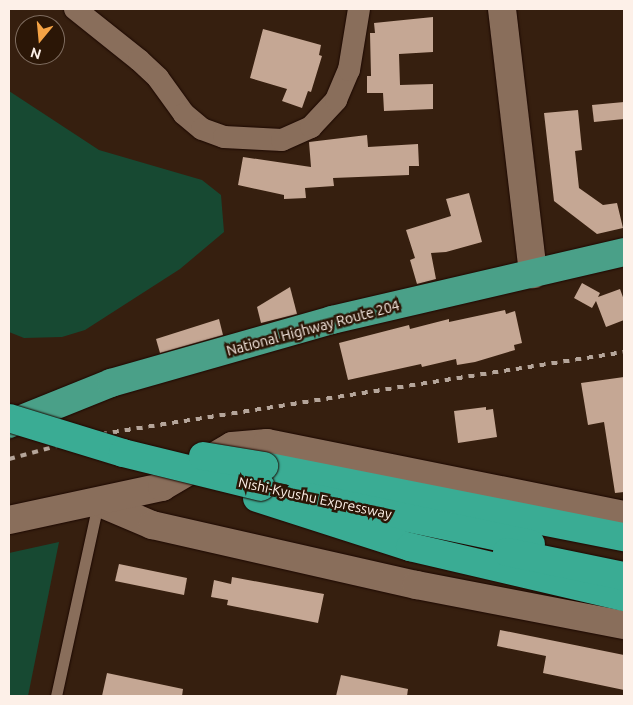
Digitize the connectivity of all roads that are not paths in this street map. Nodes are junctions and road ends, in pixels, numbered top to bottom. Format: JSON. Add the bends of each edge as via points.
{"nodes":[{"id":1,"x":75,"y":9,"type":"edge"},
{"id":2,"x":359,"y":9,"type":"edge"},
{"id":3,"x":502,"y":9,"type":"edge"},
{"id":4,"x":624,"y":252,"type":"edge"},
{"id":5,"x":533,"y":274,"type":"junction"},
{"id":6,"x":9,"y":414,"type":"edge"},
{"id":7,"x":9,"y":418,"type":"edge"},
{"id":8,"x":9,"y":424,"type":"edge"},
{"id":9,"x":9,"y":437,"type":"edge"},
{"id":10,"x":261,"y":484,"type":"junction"},
{"id":11,"x":98,"y":502,"type":"junction"},
{"id":12,"x":624,"y":515,"type":"edge"},
{"id":13,"x":9,"y":520,"type":"edge"},
{"id":14,"x":624,"y":537,"type":"edge"},
{"id":15,"x":624,"y":562,"type":"edge"},
{"id":16,"x":624,"y":576,"type":"edge"},
{"id":17,"x":624,"y":597,"type":"edge"},
{"id":18,"x":624,"y":625,"type":"edge"},
{"id":19,"x":56,"y":696,"type":"edge"}],
"edges":[{"from":1,"to":2,"type":"street","via":[[139,60],[158,78],[184,114],[202,129],[224,137],[282,140],[311,127],[336,100],[348,70]]},
{"from":3,"to":5,"type":"street"},
{"from":4,"to":5,"type":"highway","name":"National Highway Route 204"},
{"from":5,"to":8,"type":"highway","name":"National Highway Route 204","via":[[332,320],[111,383]]},
{"from":6,"to":10,"type":"highway","bridge":true},
{"from":7,"to":10,"type":"highway","name":"Nishi-Kyushu Expressway","bridge":true,"via":[[123,453]]},
{"from":9,"to":10,"type":"highway","name":"Nishi-Kyushu Expressway","via":[[104,464]]},
{"from":10,"to":14,"type":"highway"},
{"from":10,"to":15,"type":"highway","name":"Nishi-Kyushu Expressway"},
{"from":10,"to":16,"type":"highway","name":"Nishi-Kyushu Expressway"},
{"from":10,"to":17,"type":"highway","via":[[410,547]]},
{"from":11,"to":12,"type":"street","via":[[162,487],[232,446],[267,443]]},
{"from":11,"to":13,"type":"street","via":[[45,510]]},
{"from":11,"to":18,"type":"street","via":[[152,525],[416,585]]},
{"from":11,"to":19,"type":"lane"}]}
